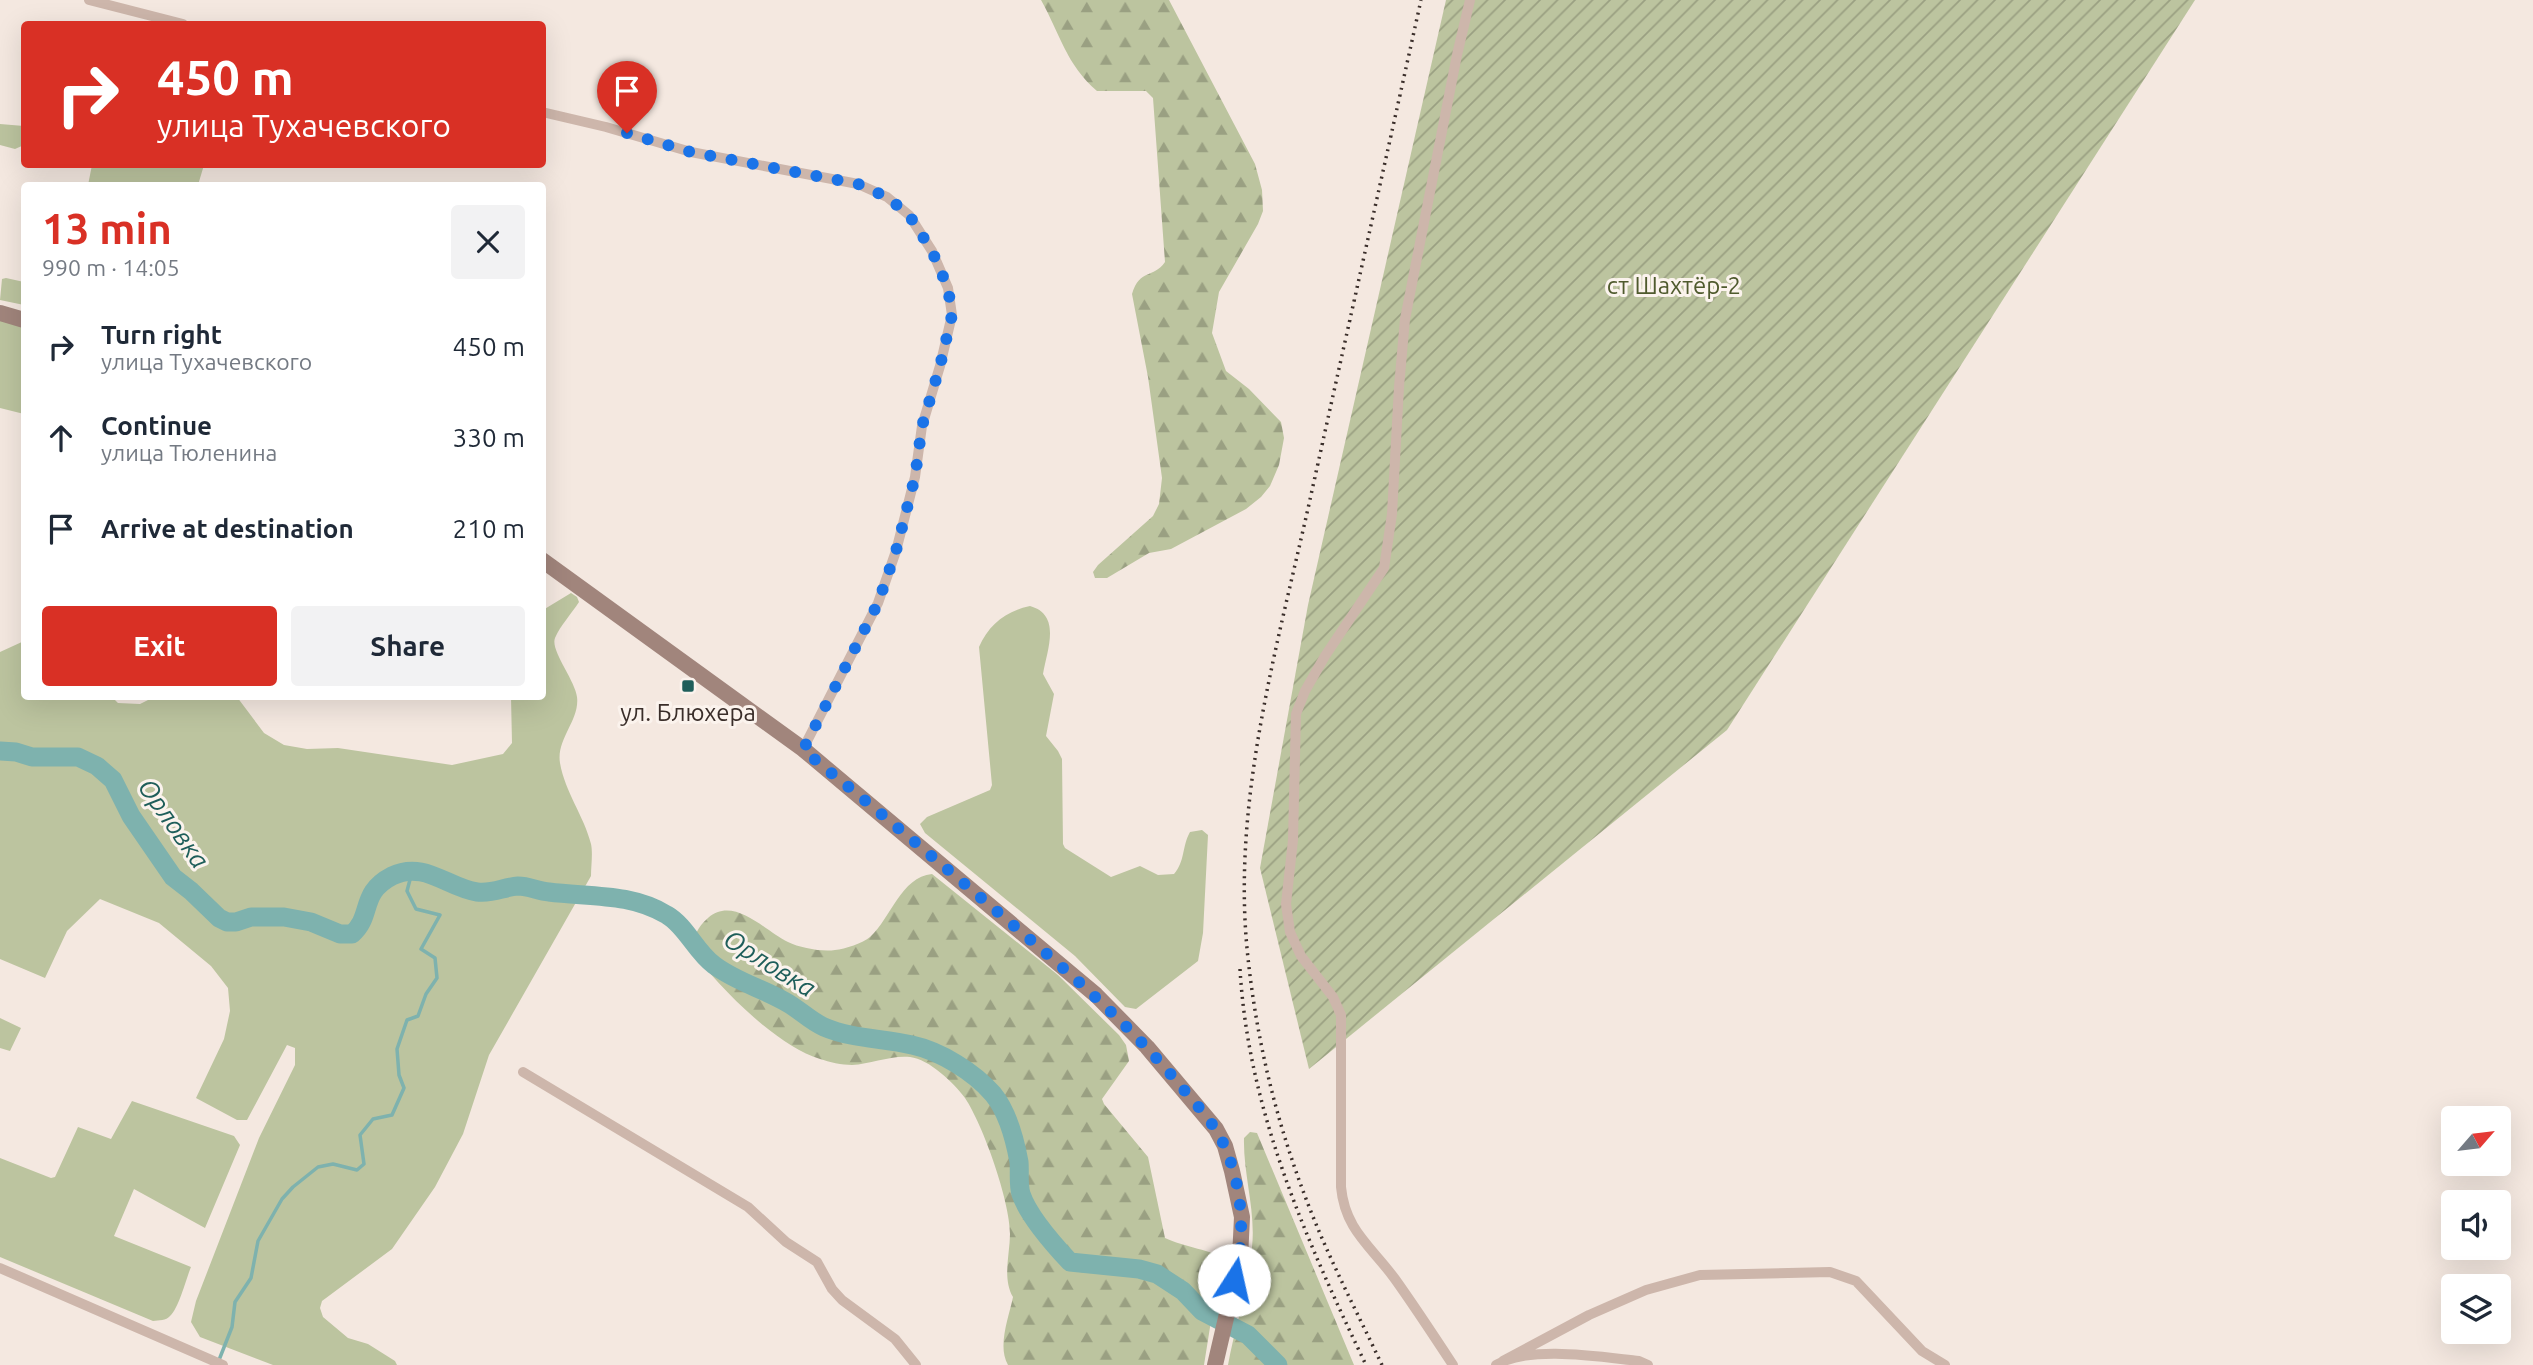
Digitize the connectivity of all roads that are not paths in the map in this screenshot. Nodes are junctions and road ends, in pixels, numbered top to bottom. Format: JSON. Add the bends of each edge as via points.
{"nodes":[{"id":1,"x":89,"y":0,"type":"edge"},
{"id":2,"x":1470,"y":0,"type":"edge"},
{"id":3,"x":171,"y":21,"type":"edge"},
{"id":4,"x":546,"y":113,"type":"edge"},
{"id":5,"x":0,"y":313,"type":"edge"},
{"id":6,"x":21,"y":319,"type":"edge"},
{"id":7,"x":546,"y":563,"type":"edge"},
{"id":8,"x":803,"y":750,"type":"junction"},
{"id":9,"x":523,"y":1072,"type":"dead end"},
{"id":10,"x":0,"y":1268,"type":"edge"},
{"id":11,"x":1499,"y":1363,"type":"edge"},
{"id":12,"x":223,"y":1365,"type":"edge"},
{"id":13,"x":916,"y":1365,"type":"edge"},
{"id":14,"x":1215,"y":1365,"type":"edge"},
{"id":15,"x":1453,"y":1365,"type":"edge"},
{"id":16,"x":1648,"y":1365,"type":"edge"},
{"id":17,"x":1945,"y":1365,"type":"edge"}],
"edges":[{"from":1,"to":3,"type":"street"},
{"from":2,"to":15,"type":"street","via":[[1405,319],[1384,568],[1325,656],[1296,714],[1293,839],[1286,904],[1296,947],[1341,1015],[1343,1207]]},
{"from":4,"to":8,"type":"street","via":[[691,152],[858,184],[887,197],[909,215],[948,288],[952,315],[922,426],[899,541],[878,603]]},
{"from":5,"to":6,"type":"main road"},
{"from":7,"to":8,"type":"main road"},
{"from":8,"to":14,"type":"main road","via":[[1096,995],[1216,1129],[1233,1171],[1242,1217],[1240,1258]]},
{"from":9,"to":13,"type":"street","via":[[748,1207],[786,1242],[817,1262],[831,1289],[895,1339]]},
{"from":10,"to":12,"type":"street"},
{"from":11,"to":16,"type":"street","via":[[1567,1354]]},
{"from":11,"to":17,"type":"street","via":[[1646,1290],[1700,1275],[1830,1272],[1856,1281],[1922,1350]]}]}
